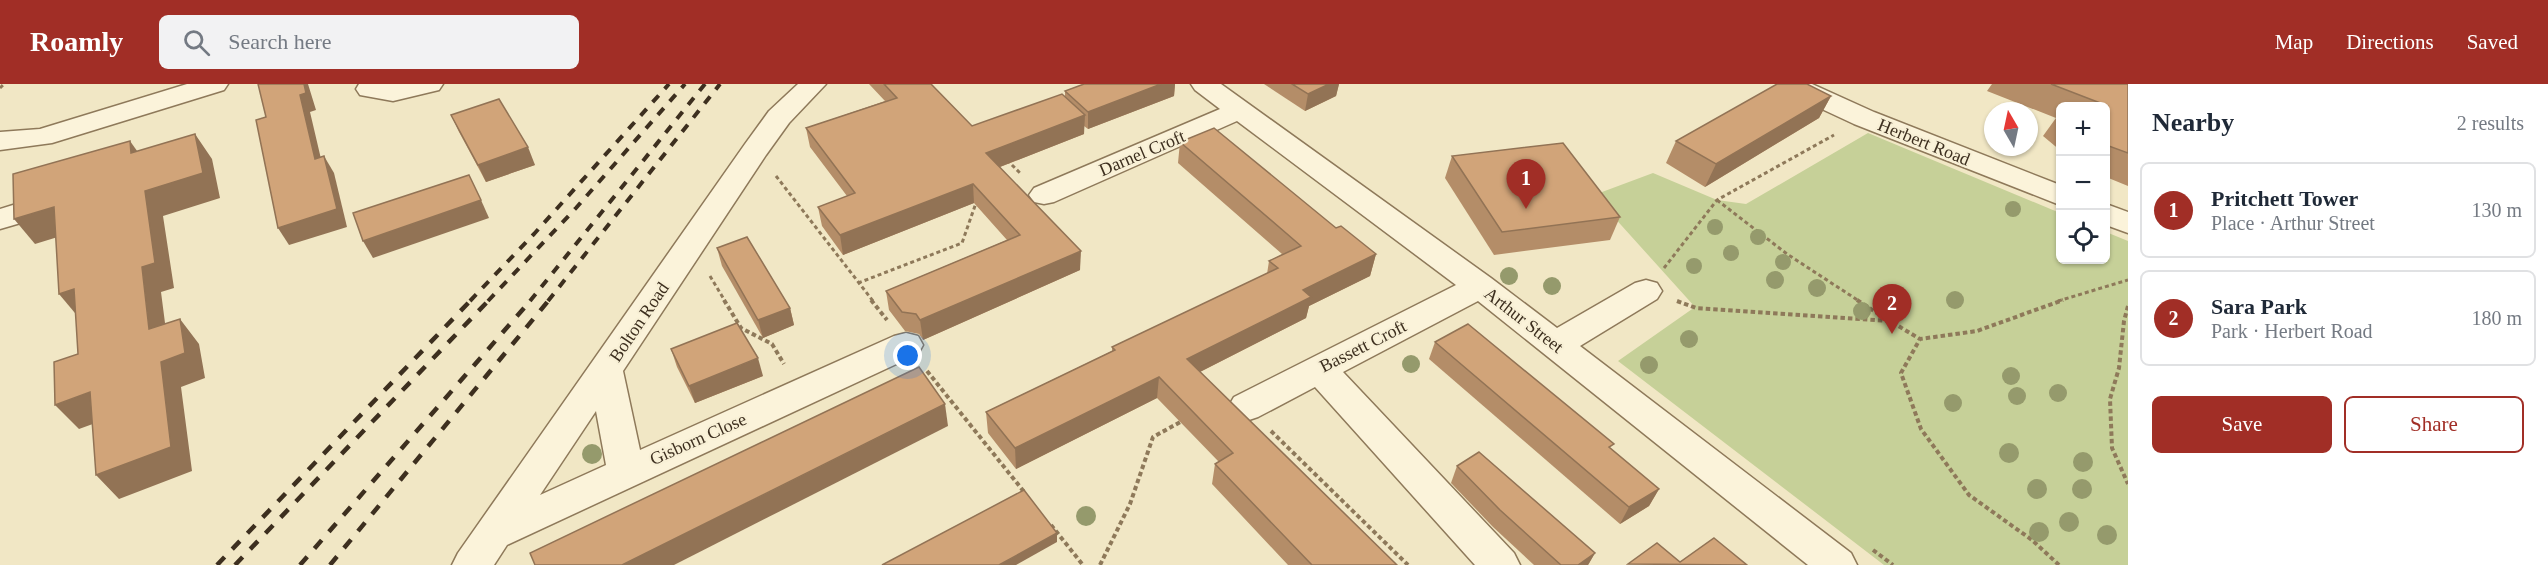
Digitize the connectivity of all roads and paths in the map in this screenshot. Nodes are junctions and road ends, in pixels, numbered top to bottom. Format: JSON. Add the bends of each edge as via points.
{"nodes":[{"id":1,"x":4,"y":84,"type":"edge"},
{"id":2,"x":215,"y":84,"type":"edge"},
{"id":3,"x":372,"y":84,"type":"edge"},
{"id":4,"x":430,"y":84,"type":"edge"},
{"id":5,"x":813,"y":84,"type":"edge"},
{"id":6,"x":1204,"y":84,"type":"edge"},
{"id":7,"x":1790,"y":84,"type":"edge"},
{"id":8,"x":0,"y":88,"type":"edge"},
{"id":9,"x":1240,"y":110,"type":"junction"},
{"id":10,"x":1864,"y":118,"type":"junction"},
{"id":11,"x":0,"y":141,"type":"edge"},
{"id":12,"x":755,"y":150,"type":"junction"},
{"id":13,"x":1002,"y":155,"type":"edge"},
{"id":14,"x":2056,"y":194,"type":"edge"},
{"id":15,"x":1044,"y":195,"type":"joint"},
{"id":16,"x":978,"y":198,"type":"edge"},
{"id":17,"x":1717,"y":200,"type":"junction"},
{"id":18,"x":2110,"y":216,"type":"edge"},
{"id":19,"x":2128,"y":223,"type":"edge"},
{"id":20,"x":690,"y":246,"type":"junction"},
{"id":21,"x":2128,"y":280,"type":"edge"},
{"id":22,"x":858,"y":283,"type":"junction"},
{"id":23,"x":1480,"y":286,"type":"junction"},
{"id":24,"x":1646,"y":291,"type":"junction"},
{"id":25,"x":2128,"y":306,"type":"edge"},
{"id":26,"x":1890,"y":321,"type":"junction"},
{"id":27,"x":1920,"y":339,"type":"junction"},
{"id":28,"x":906,"y":345,"type":"junction"},
{"id":29,"x":1554,"y":345,"type":"junction"},
{"id":30,"x":1319,"y":369,"type":"junction"},
{"id":31,"x":606,"y":371,"type":"junction"},
{"id":32,"x":801,"y":393,"type":"junction"},
{"id":33,"x":1246,"y":406,"type":"joint"},
{"id":34,"x":1192,"y":416,"type":"edge"},
{"id":35,"x":626,"y":472,"type":"junction"},
{"id":36,"x":2128,"y":484,"type":"edge"},
{"id":37,"x":1031,"y":501,"type":"edge"},
{"id":38,"x":1046,"y":519,"type":"edge"},
{"id":39,"x":491,"y":534,"type":"junction"},
{"id":40,"x":472,"y":565,"type":"edge"},
{"id":41,"x":1083,"y":565,"type":"edge"},
{"id":42,"x":1100,"y":565,"type":"edge"},
{"id":43,"x":1408,"y":565,"type":"edge"},
{"id":44,"x":1500,"y":565,"type":"edge"},
{"id":45,"x":1837,"y":565,"type":"edge"},
{"id":46,"x":2059,"y":565,"type":"edge"}],
"edges":[{"from":1,"to":8,"type":"path"},
{"from":2,"to":11,"type":"street","via":[[42,137]]},
{"from":3,"to":4,"type":"street","via":[[369,89],[383,94]]},
{"from":5,"to":12,"type":"street","name":"Bolton Road","via":[[779,117]]},
{"from":6,"to":9,"type":"street","name":"Arthur Street"},
{"from":7,"to":10,"type":"street","name":"Herbert Road"},
{"from":9,"to":15,"type":"street","name":"Darnel Croft"},
{"from":9,"to":23,"type":"street","name":"Arthur Street"},
{"from":10,"to":14,"type":"street","name":"Herbert Road"},
{"from":10,"to":17,"type":"path"},
{"from":12,"to":20,"type":"street","name":"Bolton Road"},
{"from":12,"to":22,"type":"path"},
{"from":13,"to":15,"type":"path"},
{"from":16,"to":22,"type":"path","via":[[962,243]]},
{"from":17,"to":24,"type":"path"},
{"from":17,"to":26,"type":"path","via":[[1787,254]]},
{"from":18,"to":19,"type":"street"},
{"from":20,"to":31,"type":"street","name":"Bolton Road"},
{"from":20,"to":32,"type":"path","via":[[741,328],[772,344]]},
{"from":21,"to":27,"type":"path","via":[[2049,304],[1977,332]]},
{"from":22,"to":28,"type":"path"},
{"from":23,"to":29,"type":"street","name":"Arthur Street"},
{"from":23,"to":30,"type":"street","name":"Bassett Croft"},
{"from":24,"to":26,"type":"path","via":[[1696,308]]},
{"from":24,"to":29,"type":"street"},
{"from":25,"to":36,"type":"path","via":[[2110,399],[2112,448]]},
{"from":26,"to":27,"type":"path"},
{"from":27,"to":46,"type":"path","via":[[1901,373],[1921,429],[1970,495]]},
{"from":28,"to":32,"type":"street","name":"Gisborn Close"},
{"from":28,"to":37,"type":"path"},
{"from":29,"to":45,"type":"street","name":"Arthur Street"},
{"from":30,"to":33,"type":"street","name":"Bassett Croft"},
{"from":30,"to":44,"type":"street"},
{"from":31,"to":35,"type":"street"},
{"from":31,"to":39,"type":"street","name":"Bolton Road"},
{"from":32,"to":35,"type":"street","name":"Gisborn Close"},
{"from":33,"to":43,"type":"path"},
{"from":34,"to":42,"type":"path","via":[[1153,437],[1130,504]]},
{"from":35,"to":39,"type":"street","name":"Gisborn Close"},
{"from":38,"to":41,"type":"path"},
{"from":39,"to":40,"type":"street","name":"Bolton Road"}]}
